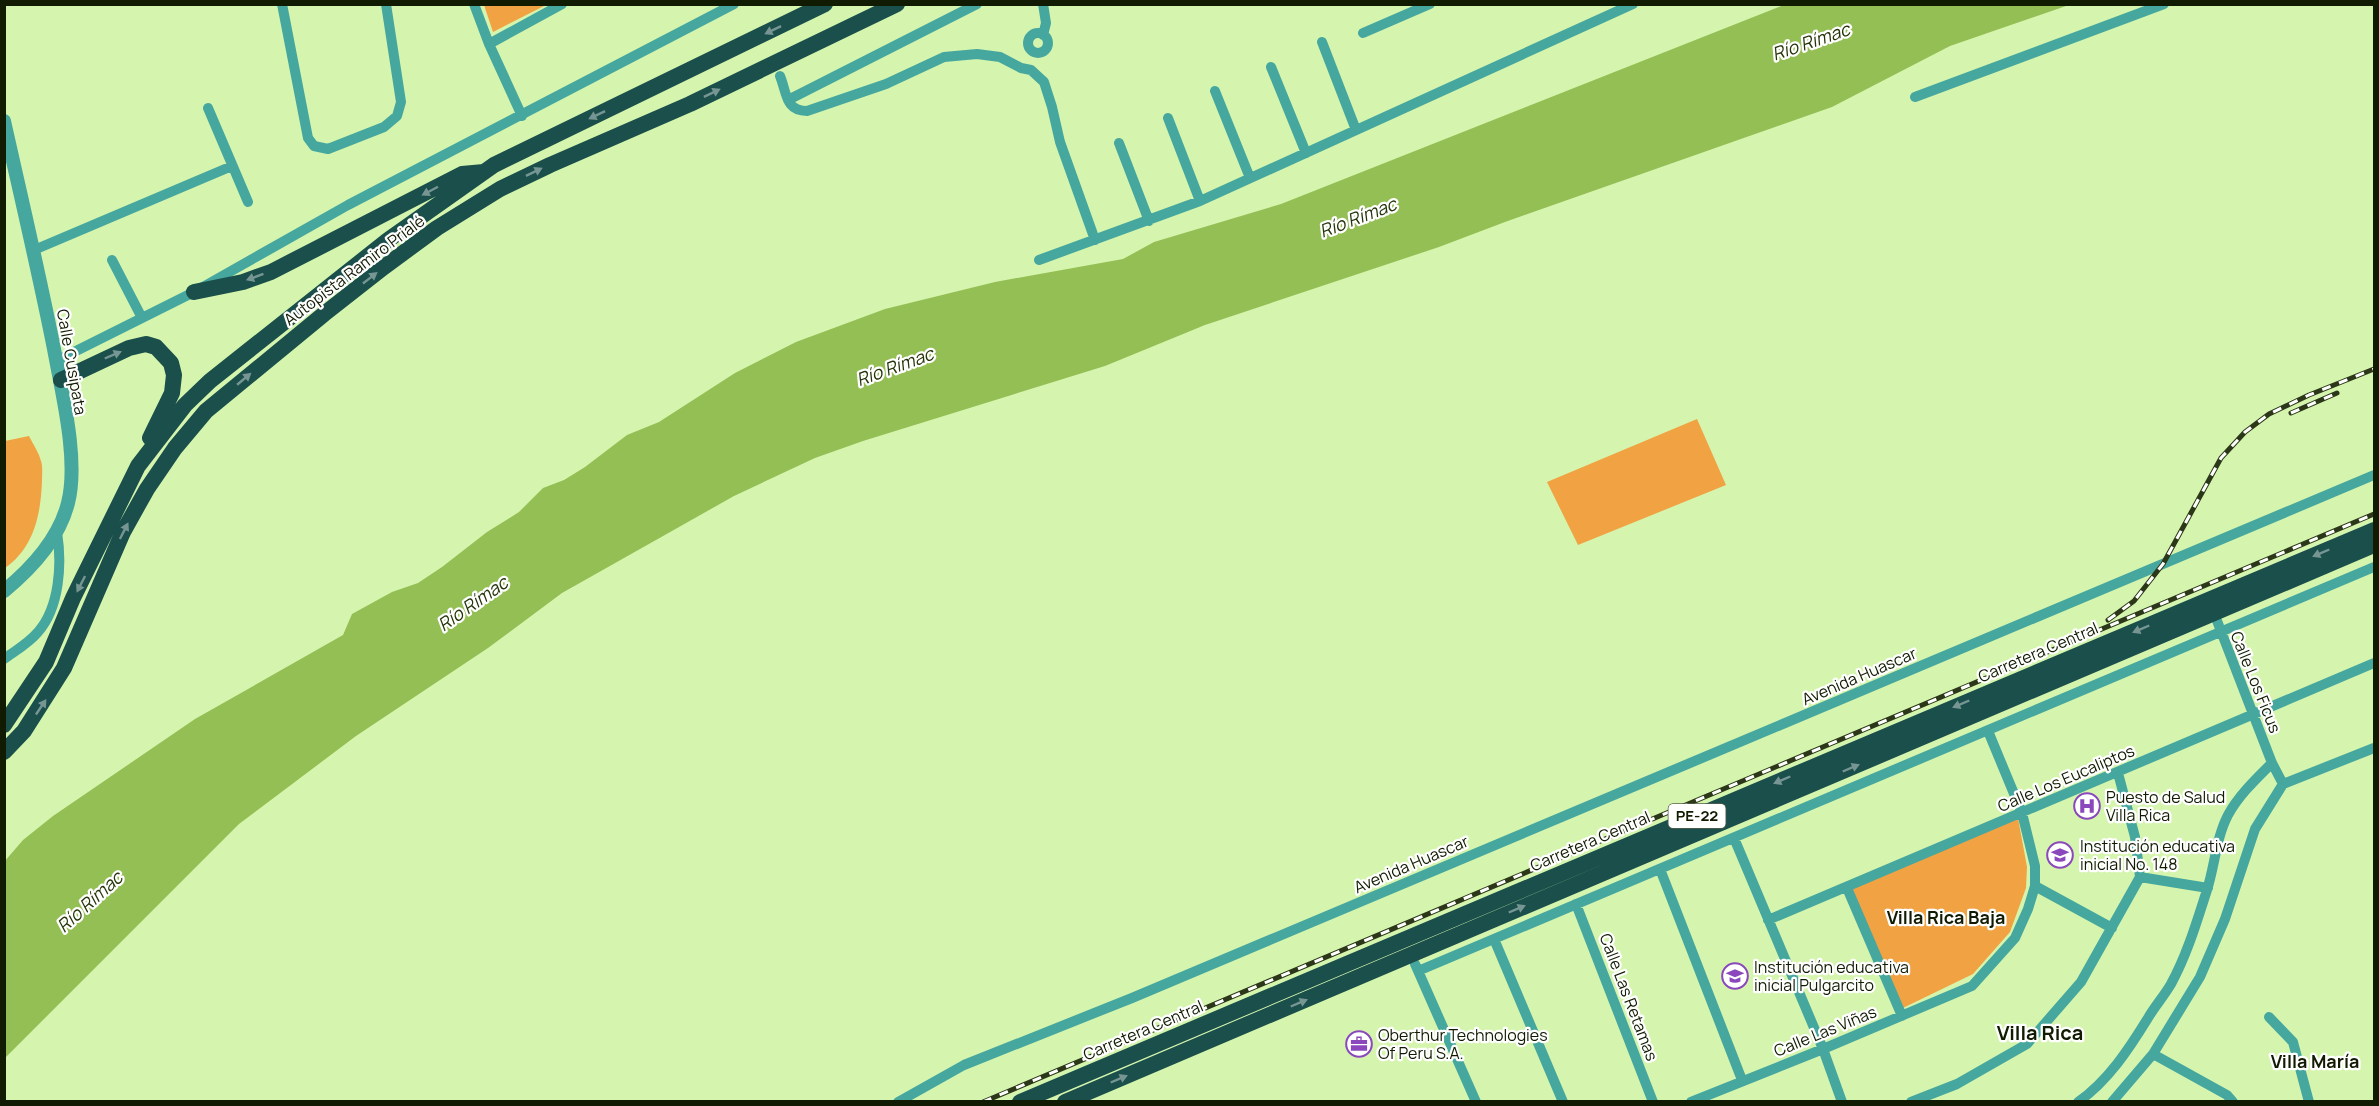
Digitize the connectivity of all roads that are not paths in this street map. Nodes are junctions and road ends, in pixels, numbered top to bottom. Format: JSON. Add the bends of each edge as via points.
{"nodes":[{"id":1,"x":386,"y":4,"type":"edge"},
{"id":2,"x":474,"y":4,"type":"edge"},
{"id":3,"x":561,"y":4,"type":"edge"},
{"id":4,"x":734,"y":4,"type":"edge"},
{"id":5,"x":825,"y":4,"type":"edge"},
{"id":6,"x":897,"y":4,"type":"edge"},
{"id":7,"x":977,"y":4,"type":"edge"},
{"id":8,"x":1043,"y":4,"type":"edge"},
{"id":9,"x":1430,"y":4,"type":"edge"},
{"id":10,"x":1633,"y":4,"type":"edge"},
{"id":11,"x":2164,"y":4,"type":"edge"},
{"id":12,"x":283,"y":5,"type":"edge"},
{"id":13,"x":1605,"y":10,"type":"edge"},
{"id":14,"x":1363,"y":33,"type":"dead end"},
{"id":15,"x":1043,"y":35,"type":"dead end"},
{"id":16,"x":1322,"y":42,"type":"dead end"},
{"id":17,"x":489,"y":44,"type":"junction"},
{"id":18,"x":1271,"y":67,"type":"dead end"},
{"id":19,"x":780,"y":76,"type":"dead end"},
{"id":20,"x":1215,"y":91,"type":"dead end"},
{"id":21,"x":1915,"y":97,"type":"dead end"},
{"id":22,"x":788,"y":100,"type":"junction"},
{"id":23,"x":208,"y":108,"type":"dead end"},
{"id":24,"x":522,"y":116,"type":"junction"},
{"id":25,"x":1168,"y":118,"type":"dead end"},
{"id":26,"x":4,"y":121,"type":"edge"},
{"id":27,"x":1356,"y":130,"type":"junction"},
{"id":28,"x":1119,"y":143,"type":"dead end"},
{"id":29,"x":1306,"y":153,"type":"junction"},
{"id":30,"x":232,"y":166,"type":"junction"},
{"id":31,"x":484,"y":172,"type":"junction"},
{"id":32,"x":1250,"y":178,"type":"junction"},
{"id":33,"x":1200,"y":201,"type":"junction"},
{"id":34,"x":248,"y":202,"type":"dead end"},
{"id":35,"x":1149,"y":220,"type":"junction"},
{"id":36,"x":1095,"y":240,"type":"junction"},
{"id":37,"x":34,"y":250,"type":"junction"},
{"id":38,"x":112,"y":260,"type":"dead end"},
{"id":39,"x":1039,"y":260,"type":"dead end"},
{"id":40,"x":194,"y":292,"type":"junction"},
{"id":41,"x":142,"y":318,"type":"junction"},
{"id":42,"x":56,"y":361,"type":"junction"},
{"id":43,"x":61,"y":380,"type":"junction"},
{"id":44,"x":138,"y":466,"type":"junction"},
{"id":45,"x":2374,"y":475,"type":"edge"},
{"id":46,"x":2374,"y":530,"type":"edge"},
{"id":47,"x":57,"y":532,"type":"junction"},
{"id":48,"x":2374,"y":545,"type":"edge"},
{"id":49,"x":2374,"y":567,"type":"edge"},
{"id":50,"x":4,"y":591,"type":"edge"},
{"id":51,"x":2214,"y":613,"type":"junction"},
{"id":52,"x":2220,"y":633,"type":"junction"},
{"id":53,"x":4,"y":659,"type":"edge"},
{"id":54,"x":2374,"y":663,"type":"edge"},
{"id":55,"x":2254,"y":715,"type":"junction"},
{"id":56,"x":4,"y":725,"type":"edge"},
{"id":57,"x":1988,"y":731,"type":"junction"},
{"id":58,"x":2374,"y":748,"type":"edge"},
{"id":59,"x":4,"y":752,"type":"edge"},
{"id":60,"x":2272,"y":763,"type":"junction"},
{"id":61,"x":2118,"y":772,"type":"junction"},
{"id":62,"x":2283,"y":784,"type":"junction"},
{"id":63,"x":2022,"y":813,"type":"junction"},
{"id":64,"x":1734,"y":838,"type":"junction"},
{"id":65,"x":1660,"y":869,"type":"junction"},
{"id":66,"x":2140,"y":877,"type":"junction"},
{"id":67,"x":2035,"y":886,"type":"junction"},
{"id":68,"x":1847,"y":888,"type":"junction"},
{"id":69,"x":2208,"y":888,"type":"junction"},
{"id":70,"x":1576,"y":904,"type":"junction"},
{"id":71,"x":1482,"y":915,"type":"junction"},
{"id":72,"x":1768,"y":920,"type":"junction"},
{"id":73,"x":2112,"y":927,"type":"junction"},
{"id":74,"x":1494,"y":939,"type":"junction"},
{"id":75,"x":1415,"y":963,"type":"junction"},
{"id":76,"x":1902,"y":1016,"type":"junction"},
{"id":77,"x":2269,"y":1017,"type":"dead end"},
{"id":78,"x":1823,"y":1049,"type":"junction"},
{"id":79,"x":2153,"y":1054,"type":"junction"},
{"id":80,"x":1742,"y":1080,"type":"junction"},
{"id":81,"x":1697,"y":1100,"type":"edge"},
{"id":82,"x":898,"y":1101,"type":"edge"},
{"id":83,"x":1020,"y":1101,"type":"edge"},
{"id":84,"x":1065,"y":1101,"type":"edge"},
{"id":85,"x":1476,"y":1101,"type":"edge"},
{"id":86,"x":1563,"y":1101,"type":"edge"},
{"id":87,"x":1653,"y":1101,"type":"edge"},
{"id":88,"x":1842,"y":1101,"type":"edge"},
{"id":89,"x":1911,"y":1101,"type":"edge"},
{"id":90,"x":2078,"y":1101,"type":"edge"},
{"id":91,"x":2112,"y":1101,"type":"edge"},
{"id":92,"x":2233,"y":1101,"type":"edge"},
{"id":93,"x":2309,"y":1101,"type":"edge"}],
"edges":[{"from":1,"to":12,"type":"street","via":[[401,102],[397,116],[384,127],[328,149],[314,147],[308,138]]},
{"from":2,"to":17,"type":"street"},
{"from":3,"to":17,"type":"street"},
{"from":4,"to":24,"type":"street"},
{"from":5,"to":31,"type":"highway","name":"Autopista Ramiro Prialé","one_way":true},
{"from":59,"to":6,"type":"highway","name":"Autopista Ramiro Prialé","one_way":true,"via":[[24,731],[64,668],[118,543],[147,489],[206,411],[384,267],[500,189],[690,104]]},
{"from":7,"to":22,"type":"street"},
{"from":8,"to":15,"type":"street"},
{"from":9,"to":14,"type":"street"},
{"from":10,"to":13,"type":"street"},
{"from":11,"to":21,"type":"street"},
{"from":13,"to":27,"type":"street"},
{"from":16,"to":27,"type":"street"},
{"from":17,"to":24,"type":"street"},
{"from":18,"to":29,"type":"street"},
{"from":19,"to":22,"type":"street"},
{"from":20,"to":32,"type":"street"},
{"from":22,"to":36,"type":"street","via":[[795,111],[807,111],[886,84],[944,57],[1000,57],[1031,70],[1044,82],[1060,142]]},
{"from":23,"to":30,"type":"street"},
{"from":24,"to":40,"type":"street","via":[[348,205]]},
{"from":25,"to":33,"type":"street"},
{"from":26,"to":37,"type":"street","name":"Calle Cusipata"},
{"from":27,"to":29,"type":"street"},
{"from":28,"to":35,"type":"street"},
{"from":29,"to":32,"type":"street"},
{"from":30,"to":34,"type":"street"},
{"from":30,"to":37,"type":"street"},
{"from":31,"to":40,"type":"highway","one_way":true,"via":[[462,174],[271,272]]},
{"from":31,"to":44,"type":"highway","name":"Autopista Ramiro Prialé","via":[[380,246],[210,381],[185,405]]},
{"from":32,"to":33,"type":"street"},
{"from":33,"to":35,"type":"street"},
{"from":35,"to":36,"type":"street"},
{"from":36,"to":39,"type":"street"},
{"from":37,"to":42,"type":"street","name":"Calle Cusipata"},
{"from":38,"to":41,"type":"street"},
{"from":40,"to":41,"type":"street"},
{"from":41,"to":42,"type":"street"},
{"from":42,"to":43,"type":"street","name":"Calle Cusipata"},
{"from":43,"to":44,"type":"highway","one_way":true,"via":[[129,348],[146,344],[164,354],[174,375],[172,393]]},
{"from":43,"to":47,"type":"street","name":"Calle Cusipata","via":[[71,466],[68,502]]},
{"from":44,"to":56,"type":"highway","name":"Autopista Ramiro Prialé","one_way":true,"via":[[46,662]]},
{"from":45,"to":82,"type":"street","name":"Avenida Huascar","via":[[1132,998],[964,1065]]},
{"from":46,"to":71,"type":"highway","name":"Carretera Central","number":"PE-22","one_way":true},
{"from":47,"to":50,"type":"street","name":"Calle Cusipata","via":[[28,570]]},
{"from":47,"to":53,"type":"street","via":[[55,602],[48,619],[37,634]]},
{"from":48,"to":51,"type":"highway","name":"Carretera Central","number":"PE-22"},
{"from":49,"to":52,"type":"street"},
{"from":51,"to":52,"type":"street","name":"Calle Los Ficus"},
{"from":71,"to":51,"type":"highway","name":"Carretera Central","number":"PE-22","one_way":true},
{"from":52,"to":55,"type":"street","name":"Calle Los Ficus"},
{"from":52,"to":57,"type":"street"},
{"from":54,"to":55,"type":"street","name":"Calle Los Eucaliptos"},
{"from":55,"to":60,"type":"street","name":"Calle Los Ficus"},
{"from":55,"to":61,"type":"street","name":"Calle Los Eucaliptos"},
{"from":57,"to":63,"type":"street","name":"Calle Las Viñas"},
{"from":57,"to":64,"type":"street"},
{"from":58,"to":62,"type":"street"},
{"from":60,"to":62,"type":"street","name":"Calle Los Ficus"},
{"from":60,"to":69,"type":"street","via":[[2245,790],[2228,815]]},
{"from":61,"to":63,"type":"street","name":"Calle Los Eucaliptos"},
{"from":61,"to":66,"type":"street","via":[[2136,837]]},
{"from":62,"to":79,"type":"street","via":[[2255,829],[2225,919],[2200,977]]},
{"from":63,"to":67,"type":"street","name":"Calle Las Viñas","via":[[2035,866]]},
{"from":63,"to":68,"type":"street","name":"Calle Los Eucaliptos"},
{"from":64,"to":65,"type":"street"},
{"from":64,"to":72,"type":"street"},
{"from":65,"to":70,"type":"street"},
{"from":65,"to":80,"type":"street"},
{"from":66,"to":69,"type":"street"},
{"from":66,"to":73,"type":"street"},
{"from":67,"to":73,"type":"street"},
{"from":67,"to":76,"type":"street","name":"Calle Las Viñas","via":[[2015,938],[1972,986]]},
{"from":68,"to":72,"type":"street","name":"Calle Los Eucaliptos"},
{"from":68,"to":76,"type":"street"},
{"from":69,"to":90,"type":"street","via":[[2171,983],[2118,1063]]},
{"from":70,"to":74,"type":"street"},
{"from":70,"to":87,"type":"street","name":"Calle Las Retamas"},
{"from":71,"to":75,"type":"highway","name":"Carretera Central","number":"PE-22"},
{"from":71,"to":83,"type":"highway","name":"Carretera Central","number":"PE-22"},
{"from":72,"to":78,"type":"street"},
{"from":73,"to":89,"type":"street","via":[[2081,982],[2027,1044],[1957,1084]]},
{"from":74,"to":75,"type":"street"},
{"from":74,"to":86,"type":"street"},
{"from":84,"to":75,"type":"highway","name":"Carretera Central","number":"PE-22","one_way":true},
{"from":75,"to":85,"type":"street"},
{"from":76,"to":78,"type":"street","name":"Calle Las Viñas"},
{"from":77,"to":93,"type":"street","via":[[2293,1042]]},
{"from":78,"to":80,"type":"street","name":"Calle Las Viñas"},
{"from":78,"to":88,"type":"street"},
{"from":79,"to":91,"type":"street"},
{"from":79,"to":92,"type":"street"},
{"from":80,"to":81,"type":"street","name":"Calle Las Viñas"}]}
